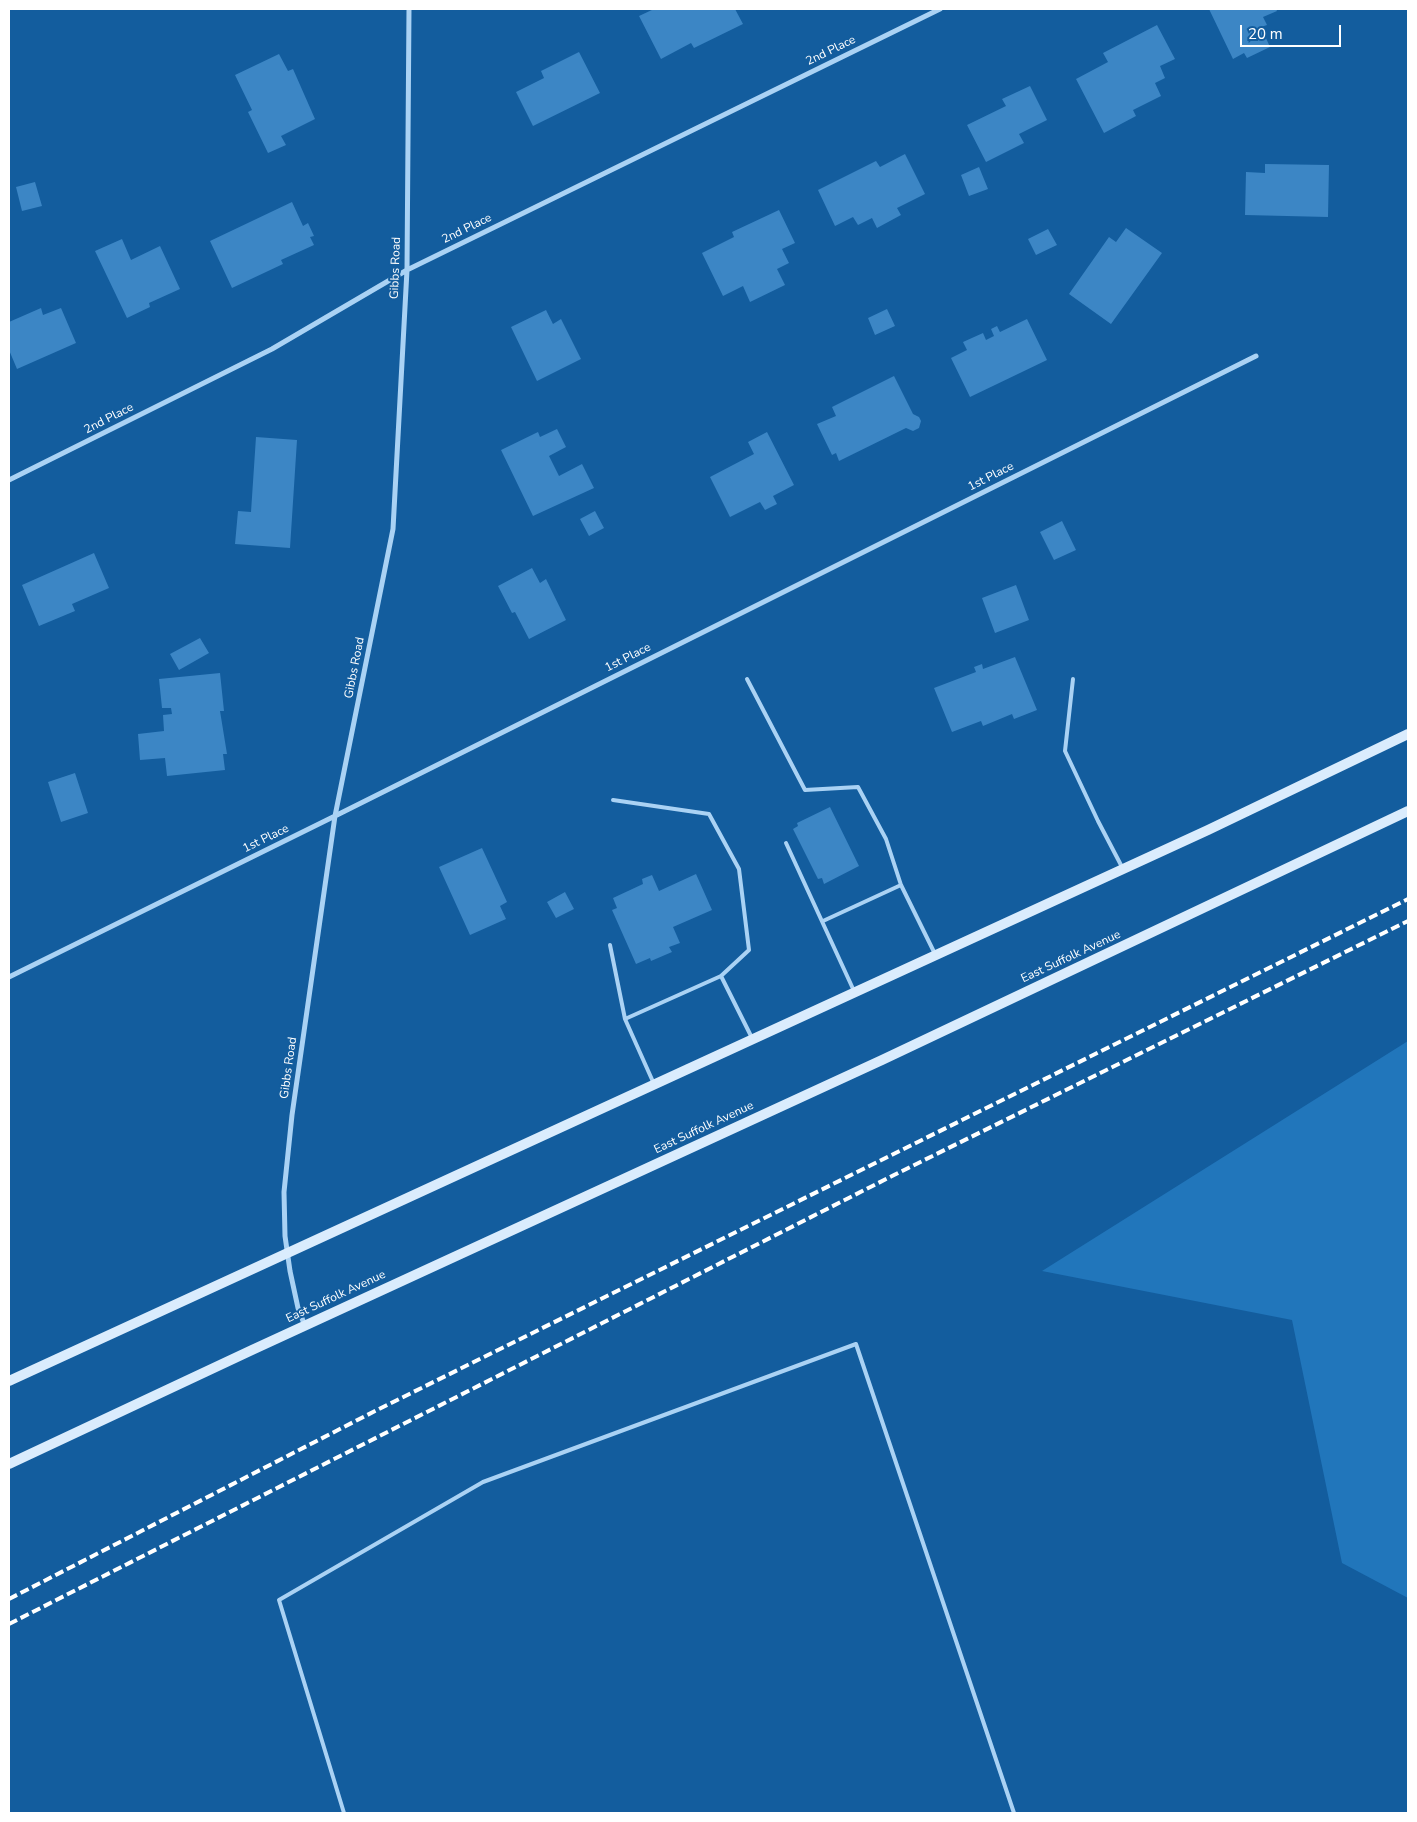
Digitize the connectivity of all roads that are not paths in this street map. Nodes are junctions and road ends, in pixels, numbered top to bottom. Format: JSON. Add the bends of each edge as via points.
{"nodes":[{"id":1,"x":409,"y":9,"type":"edge"},
{"id":2,"x":940,"y":9,"type":"edge"},
{"id":3,"x":407,"y":270,"type":"junction"},
{"id":4,"x":1256,"y":356,"type":"dead end"},
{"id":5,"x":9,"y":480,"type":"edge"},
{"id":6,"x":747,"y":679,"type":"dead end"},
{"id":7,"x":1073,"y":679,"type":"dead end"},
{"id":8,"x":1408,"y":734,"type":"edge"},
{"id":9,"x":613,"y":800,"type":"dead end"},
{"id":10,"x":1408,"y":811,"type":"edge"},
{"id":11,"x":335,"y":816,"type":"junction"},
{"id":12,"x":786,"y":843,"type":"dead end"},
{"id":13,"x":1123,"y":869,"type":"junction"},
{"id":14,"x":901,"y":885,"type":"junction"},
{"id":15,"x":823,"y":921,"type":"junction"},
{"id":16,"x":610,"y":945,"type":"dead end"},
{"id":17,"x":936,"y":955,"type":"junction"},
{"id":18,"x":9,"y":976,"type":"edge"},
{"id":19,"x":721,"y":976,"type":"junction"},
{"id":20,"x":855,"y":993,"type":"junction"},
{"id":21,"x":625,"y":1019,"type":"junction"},
{"id":22,"x":753,"y":1040,"type":"junction"},
{"id":23,"x":654,"y":1085,"type":"junction"},
{"id":24,"x":287,"y":1253,"type":"junction"},
{"id":25,"x":304,"y":1326,"type":"junction"},
{"id":26,"x":9,"y":1381,"type":"edge"},
{"id":27,"x":9,"y":1464,"type":"edge"},
{"id":28,"x":344,"y":1813,"type":"edge"},
{"id":29,"x":1014,"y":1813,"type":"edge"}],
"edges":[{"from":1,"to":3,"type":"street","name":"Gibbs Road"},
{"from":2,"to":3,"type":"street","name":"2nd Place"},
{"from":3,"to":5,"type":"street","name":"2nd Place","via":[[272,349]]},
{"from":3,"to":11,"type":"street","name":"Gibbs Road","via":[[393,529]]},
{"from":4,"to":11,"type":"street","name":"1st Place"},
{"from":6,"to":14,"type":"lane","via":[[805,790],[858,787],[886,839]]},
{"from":7,"to":13,"type":"lane","via":[[1065,751]]},
{"from":8,"to":13,"type":"main road"},
{"from":9,"to":19,"type":"lane","via":[[709,814],[739,869],[749,950]]},
{"from":10,"to":25,"type":"main road","name":"East Suffolk Avenue","via":[[882,1060]]},
{"from":11,"to":18,"type":"street","name":"1st Place"},
{"from":11,"to":24,"type":"street","name":"Gibbs Road","via":[[292,1115],[284,1192]]},
{"from":12,"to":15,"type":"lane"},
{"from":13,"to":17,"type":"main road"},
{"from":14,"to":15,"type":"lane"},
{"from":14,"to":17,"type":"lane"},
{"from":15,"to":20,"type":"lane"},
{"from":16,"to":21,"type":"lane"},
{"from":17,"to":20,"type":"main road"},
{"from":19,"to":21,"type":"lane"},
{"from":19,"to":22,"type":"lane"},
{"from":20,"to":22,"type":"main road"},
{"from":21,"to":23,"type":"lane"},
{"from":22,"to":23,"type":"main road"},
{"from":23,"to":24,"type":"main road"},
{"from":24,"to":25,"type":"street","name":"Gibbs Road"},
{"from":24,"to":26,"type":"main road"},
{"from":25,"to":27,"type":"main road","name":"East Suffolk Avenue"},
{"from":28,"to":29,"type":"lane","via":[[279,1600],[483,1482],[856,1344]]}]}
